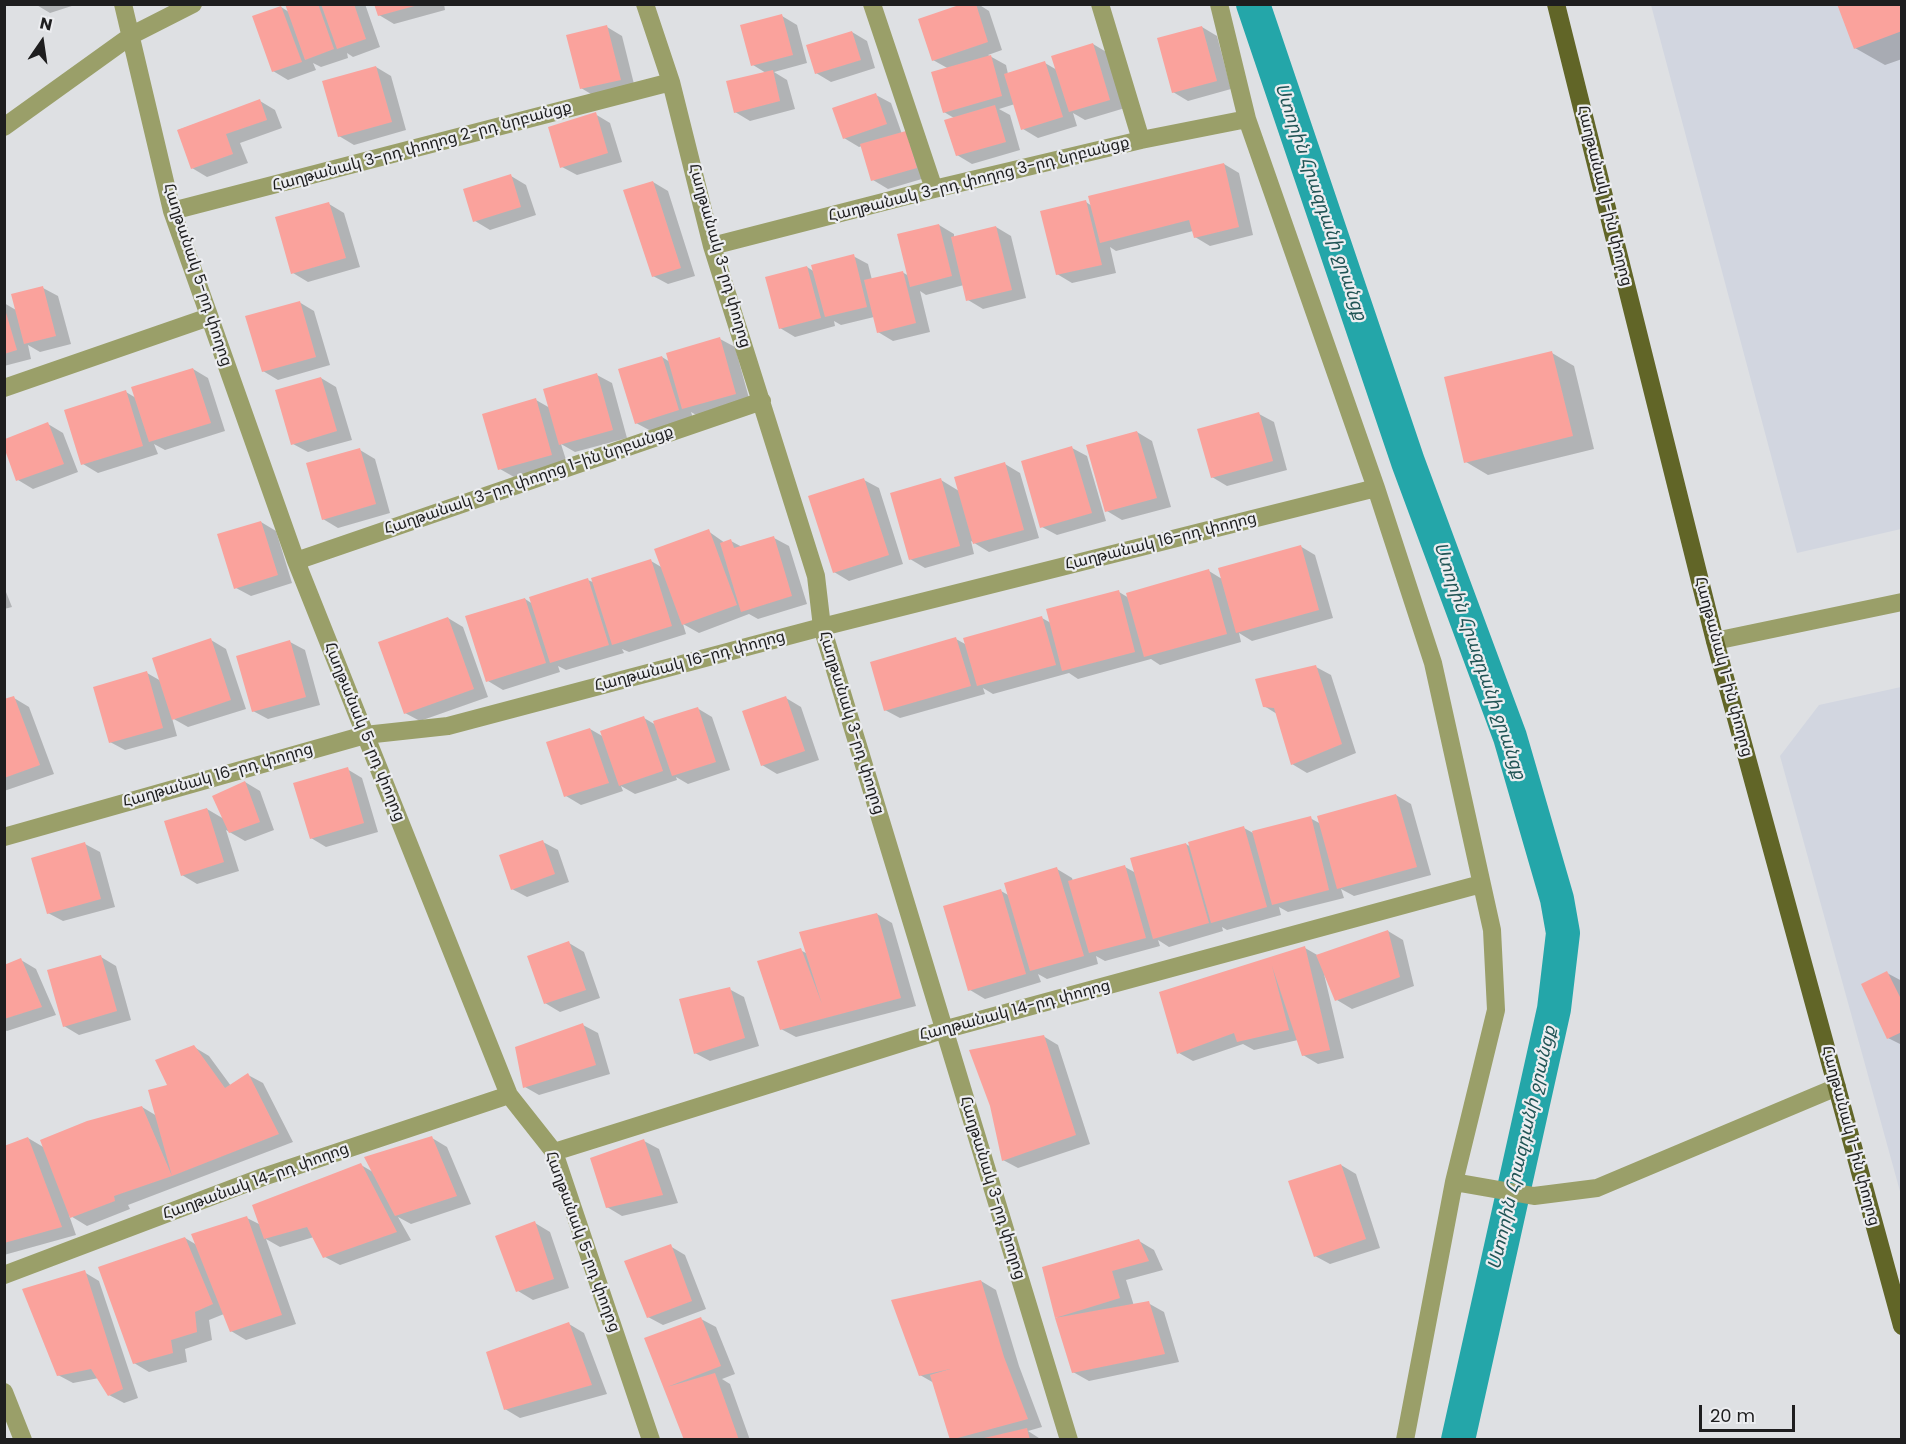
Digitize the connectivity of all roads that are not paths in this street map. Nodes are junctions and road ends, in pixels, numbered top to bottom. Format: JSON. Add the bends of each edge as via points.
{"nodes":[{"id":1,"x":123,"y":4,"type":"edge"},
{"id":2,"x":192,"y":4,"type":"edge"},
{"id":3,"x":645,"y":4,"type":"edge"},
{"id":4,"x":872,"y":4,"type":"edge"},
{"id":5,"x":1100,"y":4,"type":"edge"},
{"id":6,"x":1219,"y":4,"type":"edge"},
{"id":7,"x":1556,"y":4,"type":"edge"},
{"id":8,"x":132,"y":35,"type":"junction"},
{"id":9,"x":671,"y":82,"type":"junction"},
{"id":10,"x":1247,"y":119,"type":"junction"},
{"id":11,"x":4,"y":126,"type":"edge"},
{"id":12,"x":1141,"y":140,"type":"junction"},
{"id":13,"x":934,"y":189,"type":"junction"},
{"id":14,"x":172,"y":211,"type":"junction"},
{"id":15,"x":712,"y":246,"type":"junction"},
{"id":16,"x":209,"y":317,"type":"junction"},
{"id":17,"x":4,"y":388,"type":"edge"},
{"id":18,"x":762,"y":401,"type":"junction"},
{"id":19,"x":1376,"y":488,"type":"junction"},
{"id":20,"x":296,"y":561,"type":"junction"},
{"id":21,"x":1902,"y":602,"type":"edge"},
{"id":22,"x":822,"y":627,"type":"junction"},
{"id":23,"x":1715,"y":641,"type":"junction"},
{"id":24,"x":365,"y":735,"type":"junction"},
{"id":25,"x":4,"y":837,"type":"edge"},
{"id":26,"x":1481,"y":884,"type":"junction"},
{"id":27,"x":943,"y":1030,"type":"junction"},
{"id":28,"x":1837,"y":1087,"type":"junction"},
{"id":29,"x":509,"y":1095,"type":"junction"},
{"id":30,"x":554,"y":1152,"type":"junction"},
{"id":31,"x":1454,"y":1182,"type":"junction"},
{"id":32,"x":4,"y":1275,"type":"edge"},
{"id":33,"x":1902,"y":1326,"type":"edge"},
{"id":34,"x":4,"y":1392,"type":"edge"},
{"id":35,"x":23,"y":1440,"type":"edge"},
{"id":36,"x":651,"y":1440,"type":"edge"},
{"id":37,"x":1069,"y":1440,"type":"edge"},
{"id":38,"x":1405,"y":1440,"type":"edge"}],
"edges":[{"from":1,"to":8,"type":"street","name":"Հաղթանակ 5-րդ փողոց"},
{"from":2,"to":8,"type":"street"},
{"from":3,"to":9,"type":"street","name":"Հաղթանակ 3-րդ փողոց"},
{"from":4,"to":13,"type":"street"},
{"from":5,"to":12,"type":"street"},
{"from":6,"to":10,"type":"street"},
{"from":7,"to":23,"type":"main road","name":"Հաղթանակ 1-ին փողոց"},
{"from":8,"to":11,"type":"street"},
{"from":8,"to":14,"type":"street","name":"Հաղթանակ 5-րդ փողոց"},
{"from":9,"to":14,"type":"street","name":"Հաղթանակ 3-րդ փողոց 2-րդ նրբանցք"},
{"from":9,"to":15,"type":"street","name":"Հաղթանակ 3-րդ փողոց"},
{"from":10,"to":12,"type":"street","name":"Հաղթանակ 3-րդ փողոց 3-րդ նրբանցք"},
{"from":10,"to":19,"type":"street"},
{"from":12,"to":13,"type":"street","name":"Հաղթանակ 3-րդ փողոց 3-րդ նրբանցք"},
{"from":13,"to":15,"type":"street","name":"Հաղթանակ 3-րդ փողոց 3-րդ նրբանցք"},
{"from":14,"to":16,"type":"street","name":"Հաղթանակ 5-րդ փողոց"},
{"from":15,"to":18,"type":"street","name":"Հաղթանակ 3-րդ փողոց"},
{"from":16,"to":17,"type":"street"},
{"from":16,"to":20,"type":"street","name":"Հաղթանակ 5-րդ փողոց"},
{"from":18,"to":20,"type":"street","name":"Հաղթանակ 3-րդ փողոց 1-ին նրբանցք"},
{"from":18,"to":22,"type":"street","name":"Հաղթանակ 3-րդ փողոց","via":[[816,576]]},
{"from":19,"to":22,"type":"street","name":"Հաղթանակ 16-րդ փողոց"},
{"from":19,"to":26,"type":"street","via":[[1433,663]]},
{"from":20,"to":24,"type":"street","name":"Հաղթանակ 5-րդ փողոց"},
{"from":21,"to":23,"type":"street"},
{"from":22,"to":24,"type":"street","name":"Հաղթանակ 16-րդ փողոց","via":[[448,726]]},
{"from":22,"to":27,"type":"street","name":"Հաղթանակ 3-րդ փողոց"},
{"from":23,"to":28,"type":"main road","name":"Հաղթանակ 1-ին փողոց"},
{"from":24,"to":25,"type":"street","name":"Հաղթանակ 16-րդ փողոց"},
{"from":24,"to":29,"type":"street","name":"Հաղթանակ 5-րդ փողոց"},
{"from":26,"to":27,"type":"street","name":"Հաղթանակ 14-րդ փողոց"},
{"from":26,"to":31,"type":"street","via":[[1492,930],[1496,1010]]},
{"from":27,"to":30,"type":"street","name":"Հաղթանակ 14-րդ փողոց"},
{"from":27,"to":37,"type":"street","name":"Հաղթանակ 3-րդ փողոց"},
{"from":28,"to":31,"type":"street","via":[[1597,1188],[1534,1196]]},
{"from":28,"to":33,"type":"main road","name":"Հաղթանակ 1-ին փողոց"},
{"from":29,"to":30,"type":"street","name":"Հաղթանակ 5-րդ փողոց"},
{"from":29,"to":32,"type":"street","name":"Հաղթանակ 14-րդ փողոց","via":[[263,1177]]},
{"from":30,"to":36,"type":"street","name":"Հաղթանակ 5-րդ փողոց"},
{"from":31,"to":38,"type":"street"},
{"from":34,"to":35,"type":"street"}]}
